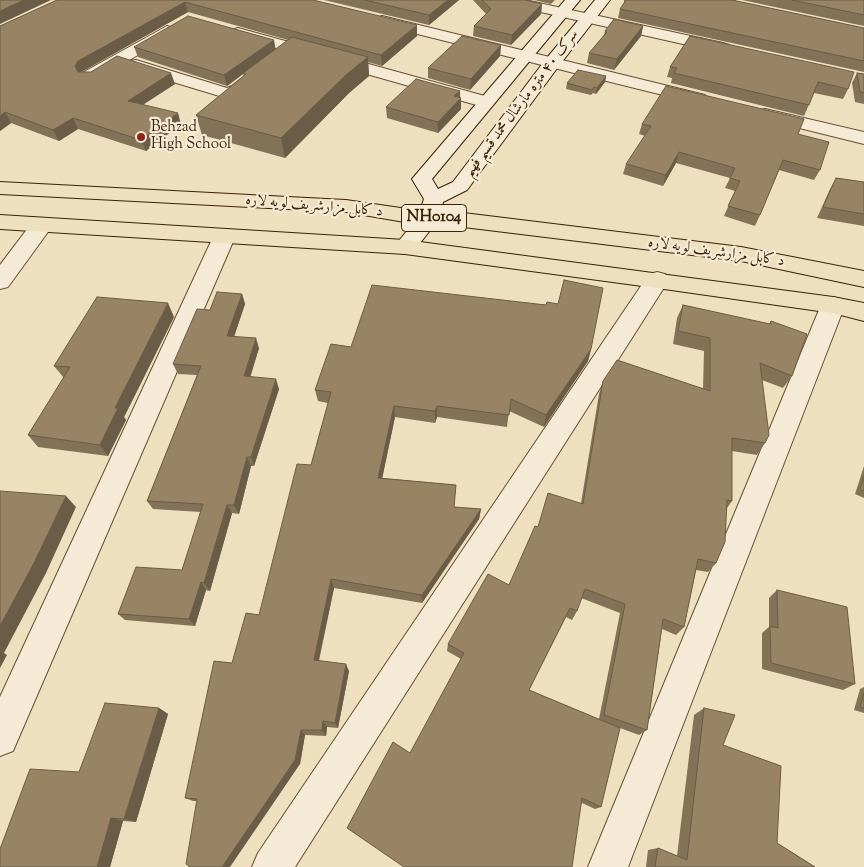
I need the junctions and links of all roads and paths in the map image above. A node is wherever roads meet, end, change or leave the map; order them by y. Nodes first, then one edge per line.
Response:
1 (504, 0) edge
2 (603, 0) edge
3 (567, 7) edge
4 (364, 17) edge
5 (588, 19) junction
6 (176, 25) edge
7 (220, 28) edge
8 (294, 48) junction
9 (740, 52) edge
10 (525, 57) junction
11 (118, 60) junction
12 (552, 64) junction
13 (89, 77) edge
14 (486, 102) junction
15 (713, 102) edge
16 (751, 111) edge
17 (864, 138) edge
18 (0, 188) edge
19 (434, 199) junction
20 (428, 219) junction
21 (0, 222) edge
22 (42, 225) junction
23 (224, 237) junction
24 (405, 247) junction
25 (864, 279) edge
26 (657, 280) junction
27 (0, 281) edge
28 (833, 305) junction
29 (864, 312) edge
30 (0, 738) edge
31 (279, 865) edge
32 (608, 867) edge

1 - 3 street
2 - 5 street, سرک ۴۰ متره مارشال محمد قسیم فهیم
3 - 5 street
3 - 10 street, سرک ۴۰ متره مارشال محمد قسیم فهیم
4 - 10 street
5 - 9 street
5 - 12 street, سرک ۴۰ متره مارشال محمد قسیم فهیم
6 - 11 street
7 - 8 street
8 - 11 street
8 - 14 street
10 - 12 street
10 - 14 street, سرک ۴۰ متره مارشال محمد قسیم فهیم
11 - 13 street
12 - 15 street
12 - 19 street, سرک ۴۰ متره مارشال محمد قسیم فهیم
14 - 19 street, سرک ۴۰ متره مارشال محمد قسیم فهیم
16 - 17 street
18 - 20 highway, د کابل مزارشریف لویه لاره / NH0104
19 - 20 street
20 - 24 street
20 - 25 highway, د کابل مزارشریف لویه لاره / NH0104
21 - 22 highway, د کابل مزارشریف لویه لاره / NH0104
22 - 23 highway, د کابل مزارشریف لویه لاره / NH0104
22 - 27 street
23 - 24 highway, د کابل مزارشریف لویه لاره / NH0104
23 - 30 street
24 - 26 highway, د کابل مزارشریف لویه لاره / NH0104
26 - 28 highway, د کابل مزارشریف لویه لاره / NH0104
26 - 31 street
28 - 29 highway, د کابل مزارشریف لویه لاره / NH0104
28 - 32 street

